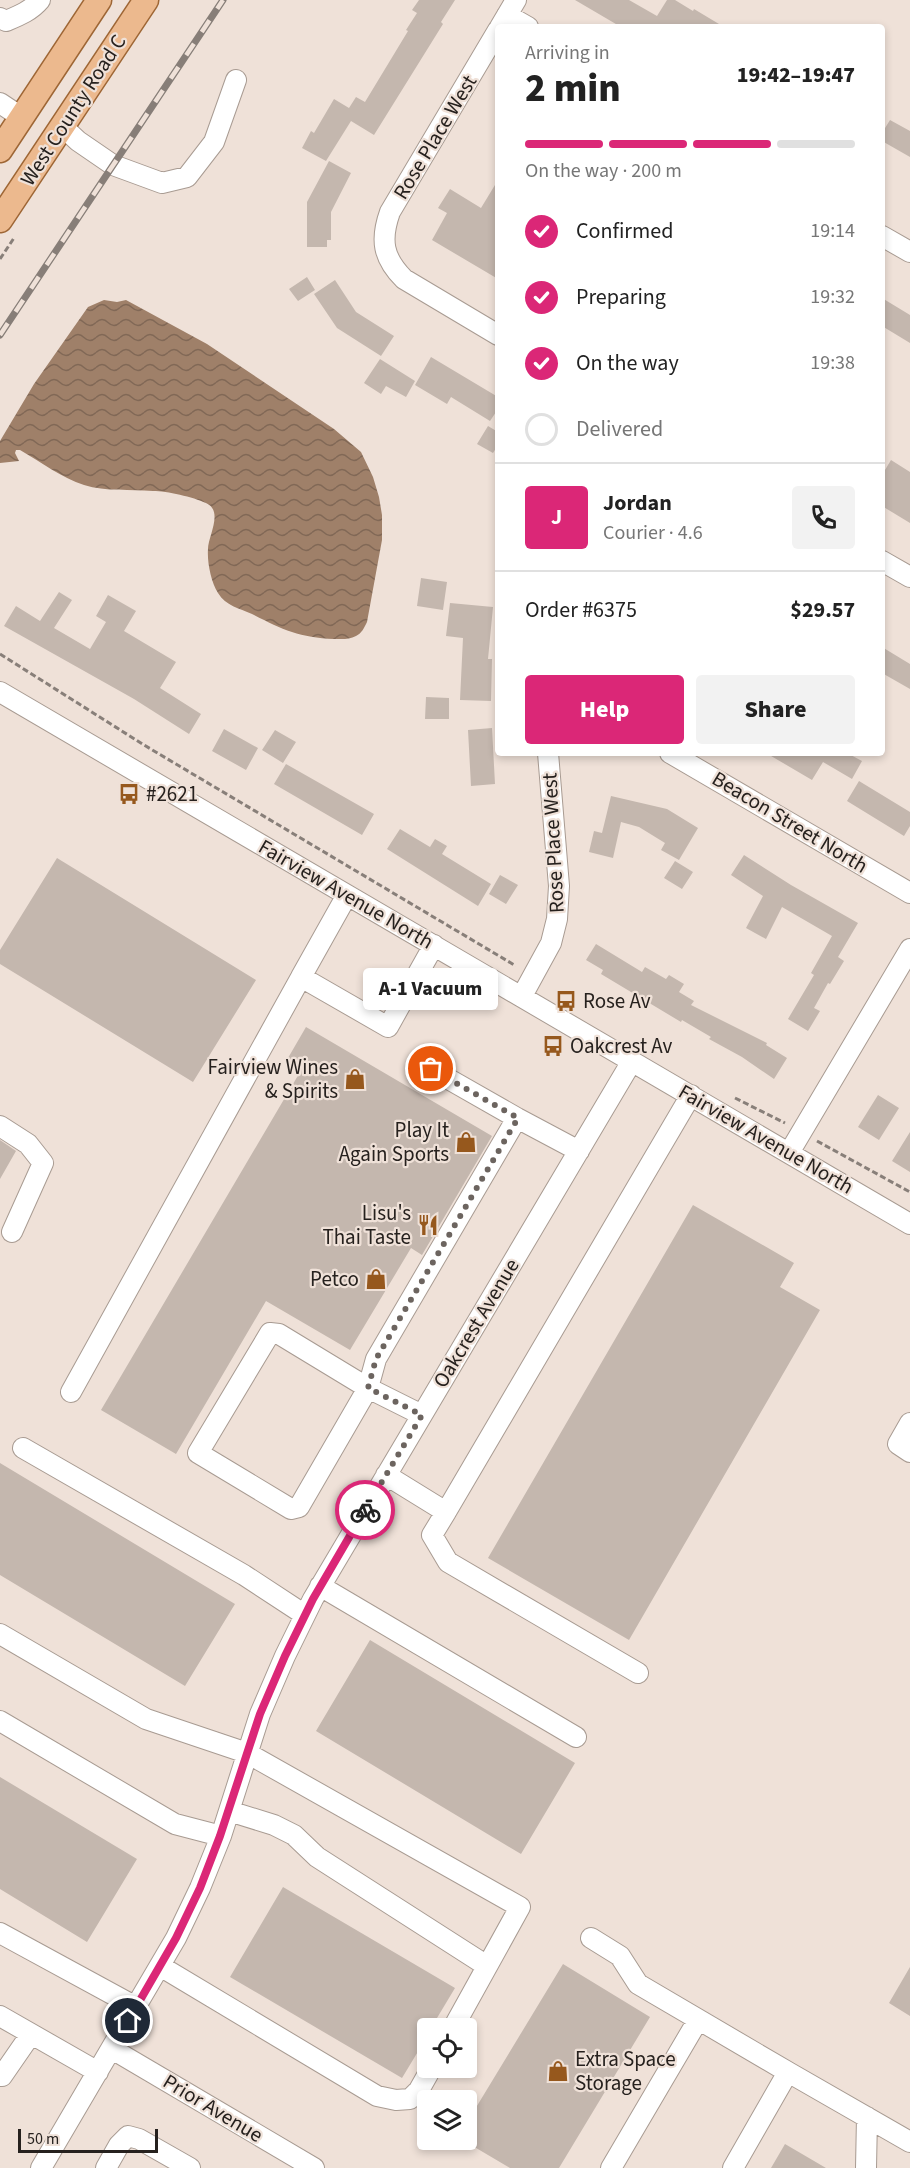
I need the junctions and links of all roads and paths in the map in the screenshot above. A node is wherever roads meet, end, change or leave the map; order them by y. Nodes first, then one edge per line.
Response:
1 (40, 0) edge
2 (99, 0) edge
3 (146, 0) edge
4 (0, 18) edge
5 (505, 18) edge
6 (520, 24) edge
7 (495, 35) edge
8 (236, 80) dead end
9 (0, 103) edge
10 (21, 117) junction
11 (63, 127) junction
12 (0, 150) edge
13 (0, 220) edge
14 (885, 238) edge
15 (910, 252) edge
16 (495, 332) edge
17 (885, 563) edge
18 (910, 577) edge
19 (0, 654) edge
20 (0, 692) edge
21 (548, 756) edge
22 (675, 756) edge
23 (910, 892) edge
24 (347, 895) junction
25 (434, 945) junction
26 (910, 949) edge
27 (301, 977) junction
28 (527, 988) junction
29 (633, 1061) junction
30 (431, 1069) dead end
31 (691, 1095) junction
32 (733, 1097) dead end
33 (518, 1118) junction
34 (0, 1126) edge
35 (801, 1132) junction
36 (579, 1151) junction
37 (789, 1153) junction
38 (910, 1192) edge
39 (910, 1224) edge
40 (12, 1232) dead end
41 (368, 1388) junction
42 (71, 1392) dead end
43 (422, 1415) junction
44 (910, 1423) edge
45 (23, 1448) dead end
46 (910, 1452) edge
47 (386, 1475) junction
48 (446, 1512) junction
49 (320, 1586) junction
50 (305, 1615) junction
51 (0, 1634) edge
52 (638, 1673) dead end
53 (0, 1721) edge
54 (576, 1737) dead end
55 (247, 1753) junction
56 (229, 1811) junction
57 (220, 1836) junction
58 (0, 1933) edge
59 (591, 1938) dead end
60 (160, 1966) junction
61 (488, 1966) junction
62 (136, 2007) junction
63 (0, 2016) edge
64 (459, 2018) edge
65 (698, 2020) junction
66 (31, 2034) junction
67 (112, 2049) junction
68 (98, 2072) junction
69 (788, 2072) junction
70 (0, 2076) edge
71 (426, 2078) edge
72 (867, 2117) junction
73 (910, 2142) edge
74 (41, 2168) edge
75 (106, 2168) edge
76 (190, 2168) edge
77 (314, 2168) edge
78 (610, 2168) edge
79 (732, 2168) edge
80 (866, 2168) edge

1 - 4 street
2 - 10 main road, West County Road C
3 - 11 main road, West County Road C
5 - 6 street
7 - 16 street, Rose Place West
8 - 11 street
9 - 10 street
10 - 12 main road, West County Road C
11 - 13 main road, West County Road C
14 - 15 street
17 - 18 street
19 - 28 path
20 - 24 street, Fairview Avenue North
21 - 28 street, Rose Place West
22 - 23 street, Beacon Street North
24 - 25 street, Fairview Avenue North
24 - 27 street
25 - 27 street
25 - 28 street, Fairview Avenue North
26 - 35 street
27 - 42 street
28 - 29 street, Fairview Avenue North
29 - 31 street, Fairview Avenue North
29 - 36 street, Oakcrest Avenue
30 - 33 street
31 - 37 street, Fairview Avenue North
31 - 48 street
32 - 35 path
33 - 36 street
33 - 41 street
34 - 40 street
35 - 37 street
35 - 38 path
36 - 43 street, Oakcrest Avenue
37 - 39 street, Fairview Avenue North
41 - 41 street
41 - 43 street
43 - 47 street, Oakcrest Avenue
44 - 46 street
45 - 50 street
47 - 48 street
47 - 49 street, Oakcrest Avenue
48 - 52 street
49 - 50 street, Oakcrest Avenue
49 - 54 street
50 - 55 street, Oakcrest Avenue
51 - 55 street
53 - 57 street
55 - 56 street, Oakcrest Avenue
55 - 61 street
56 - 57 street, Oakcrest Avenue
56 - 61 street
57 - 60 street, Oakcrest Avenue
58 - 62 street
59 - 65 street
60 - 62 street, Oakcrest Avenue
60 - 71 street
61 - 64 street
62 - 67 street, Oakcrest Avenue
63 - 66 street
65 - 69 street
65 - 78 street
66 - 68 street
66 - 70 street
67 - 68 street, Oakcrest Avenue
67 - 77 street, Prior Avenue
68 - 74 street, Oakcrest Avenue
69 - 72 street
69 - 79 street
72 - 73 street
72 - 80 street
75 - 76 street

